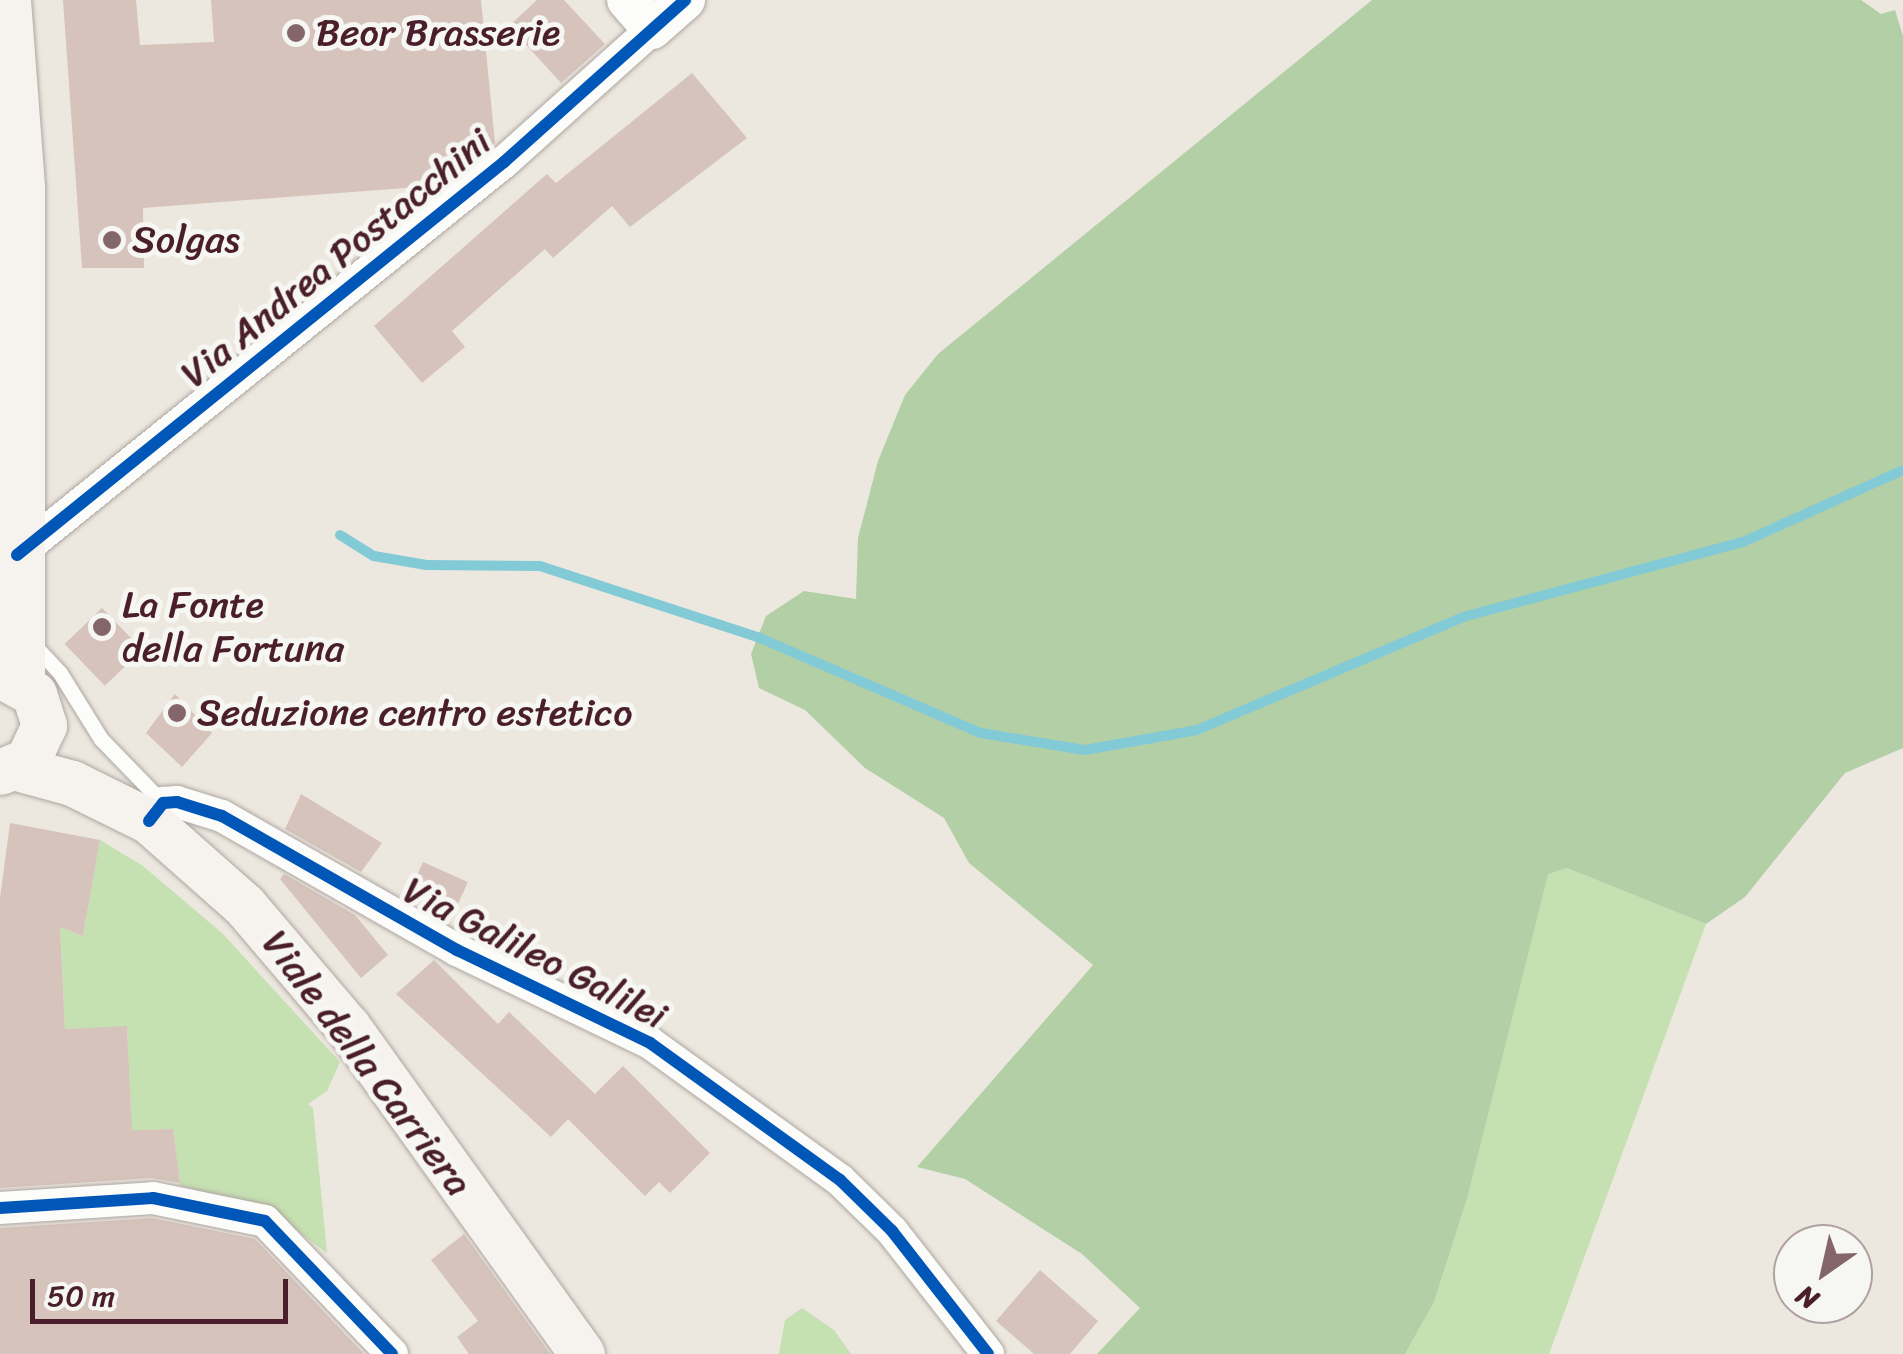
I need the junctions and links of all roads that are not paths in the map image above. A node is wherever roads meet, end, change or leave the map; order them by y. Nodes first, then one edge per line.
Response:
1 (8, 0) edge
2 (685, 0) edge
3 (640, 14) edge
4 (18, 555) junction
5 (10, 616) edge
6 (11, 679) edge
7 (44, 725) junction
8 (8, 770) edge
9 (144, 809) junction
10 (0, 1208) edge
11 (392, 1354) edge
12 (582, 1354) edge
13 (988, 1354) edge

1 - 4 main road
2 - 3 street, Via Andrea Postacchini
3 - 4 street, Via Andrea Postacchini
4 - 5 main road
5 - 6 main road
5 - 9 lane
6 - 7 main road, Viale della Carriera
7 - 8 main road
7 - 9 main road, Viale della Carriera
8 - 9 main road, Viale della Carriera
9 - 12 main road, Viale della Carriera
9 - 13 street, Via Galileo Galilei
10 - 11 street

